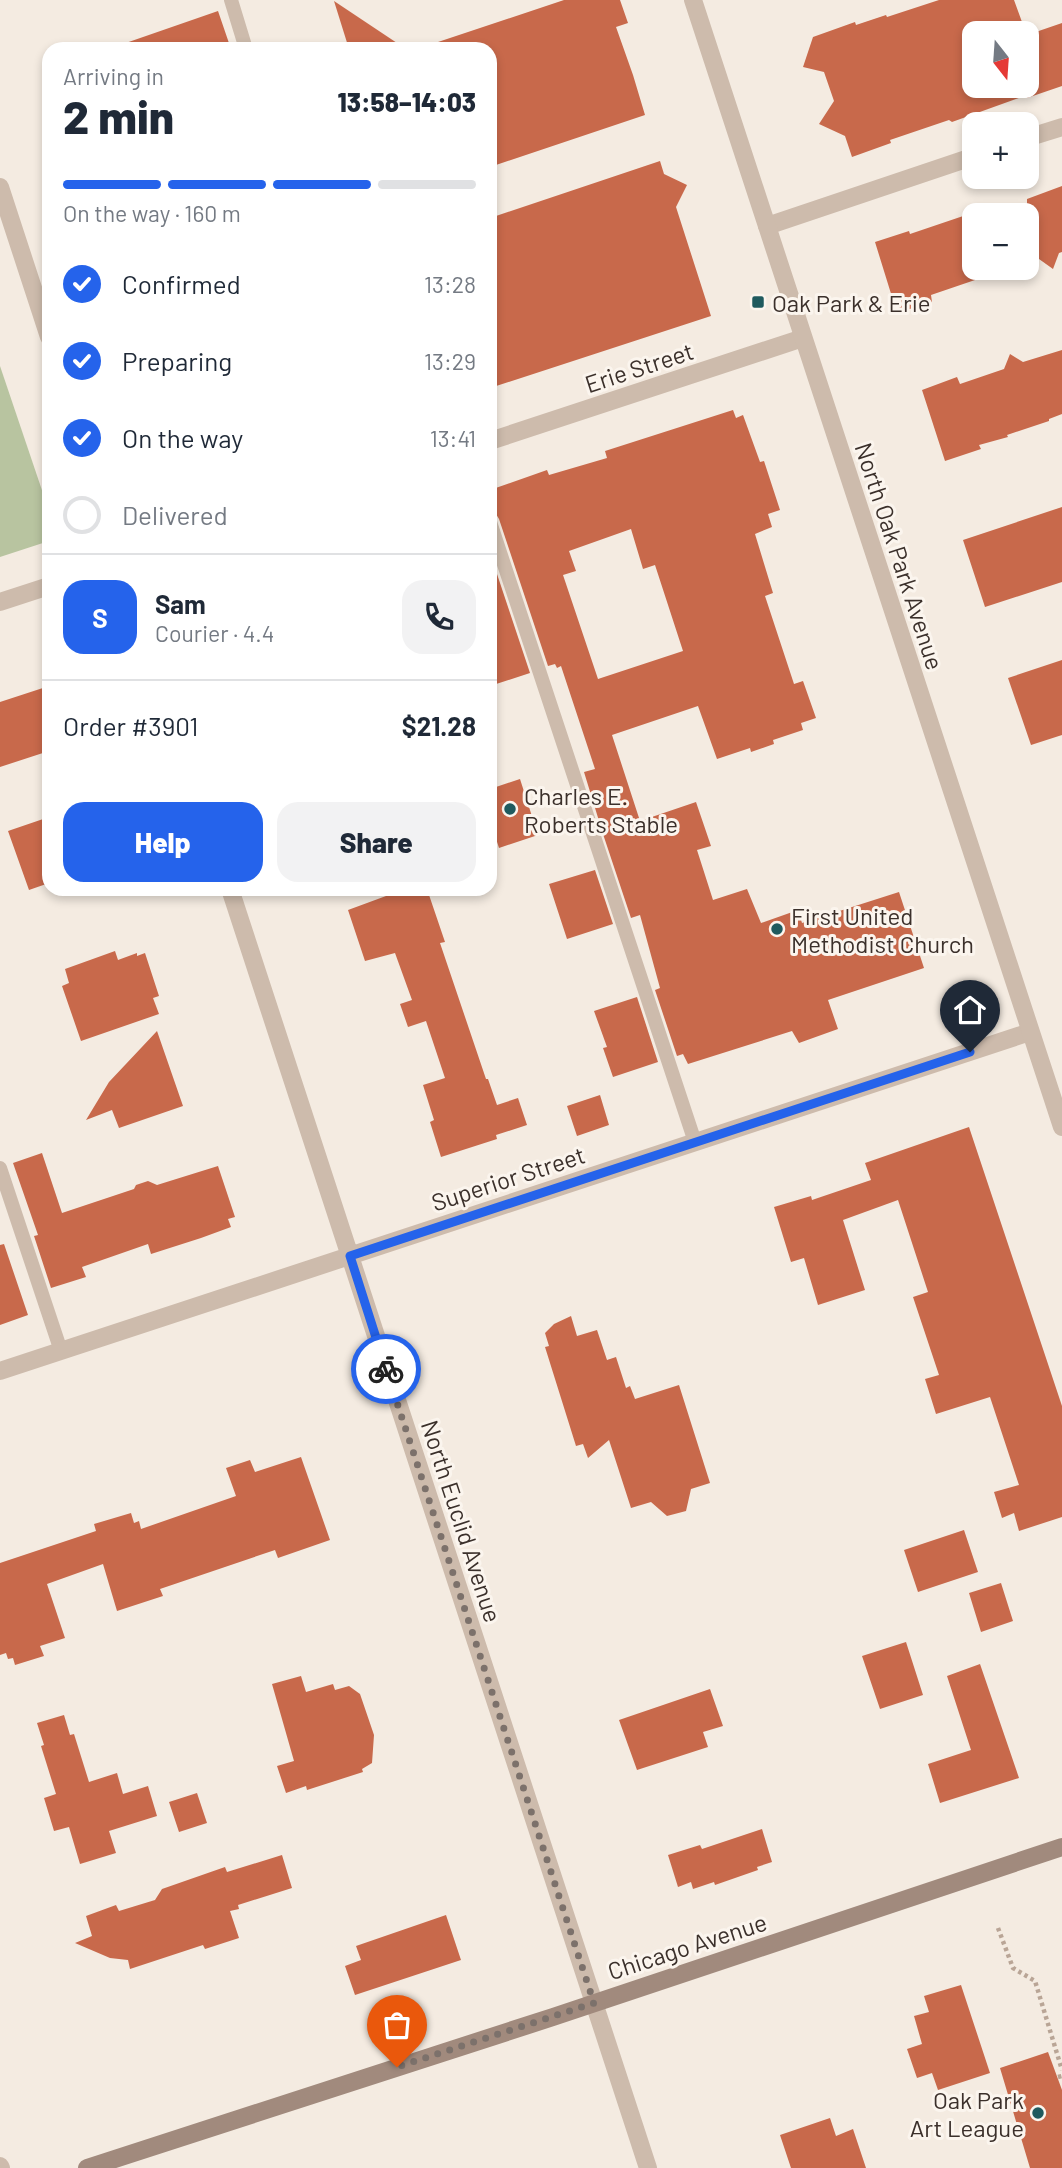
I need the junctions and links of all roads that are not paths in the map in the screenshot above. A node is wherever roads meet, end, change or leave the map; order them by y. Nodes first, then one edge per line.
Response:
1 (231, 0) edge
2 (693, 0) edge
3 (244, 42) edge
4 (1062, 127) edge
5 (1039, 134) edge
6 (962, 160) edge
7 (0, 187) edge
8 (766, 226) junction
9 (42, 316) edge
10 (803, 338) junction
11 (497, 439) edge
12 (497, 543) edge
13 (42, 588) edge
14 (0, 602) edge
15 (231, 896) edge
16 (1030, 1032) junction
17 (1062, 1127) edge
18 (695, 1142) junction
19 (0, 1168) edge
20 (350, 1256) junction
21 (61, 1351) junction
22 (0, 1371) edge
23 (1062, 1847) edge
24 (594, 2003) junction
25 (87, 2168) edge
26 (648, 2168) edge

1 - 3 lane
2 - 8 street, North Oak Park Avenue
4 - 5 street
6 - 8 street
7 - 9 street
8 - 10 street, North Oak Park Avenue
10 - 11 street, Erie Street
10 - 16 street, North Oak Park Avenue
12 - 18 lane
13 - 14 street
15 - 20 street, North Euclid Avenue
16 - 17 street, North Oak Park Avenue
16 - 18 street, Superior Street
18 - 20 street, Superior Street
19 - 21 lane
20 - 21 street, Superior Street
20 - 24 street, North Euclid Avenue
21 - 22 street, Superior Street
23 - 24 main road, Chicago Avenue
24 - 25 main road, Chicago Avenue
24 - 26 street, North Euclid Avenue

